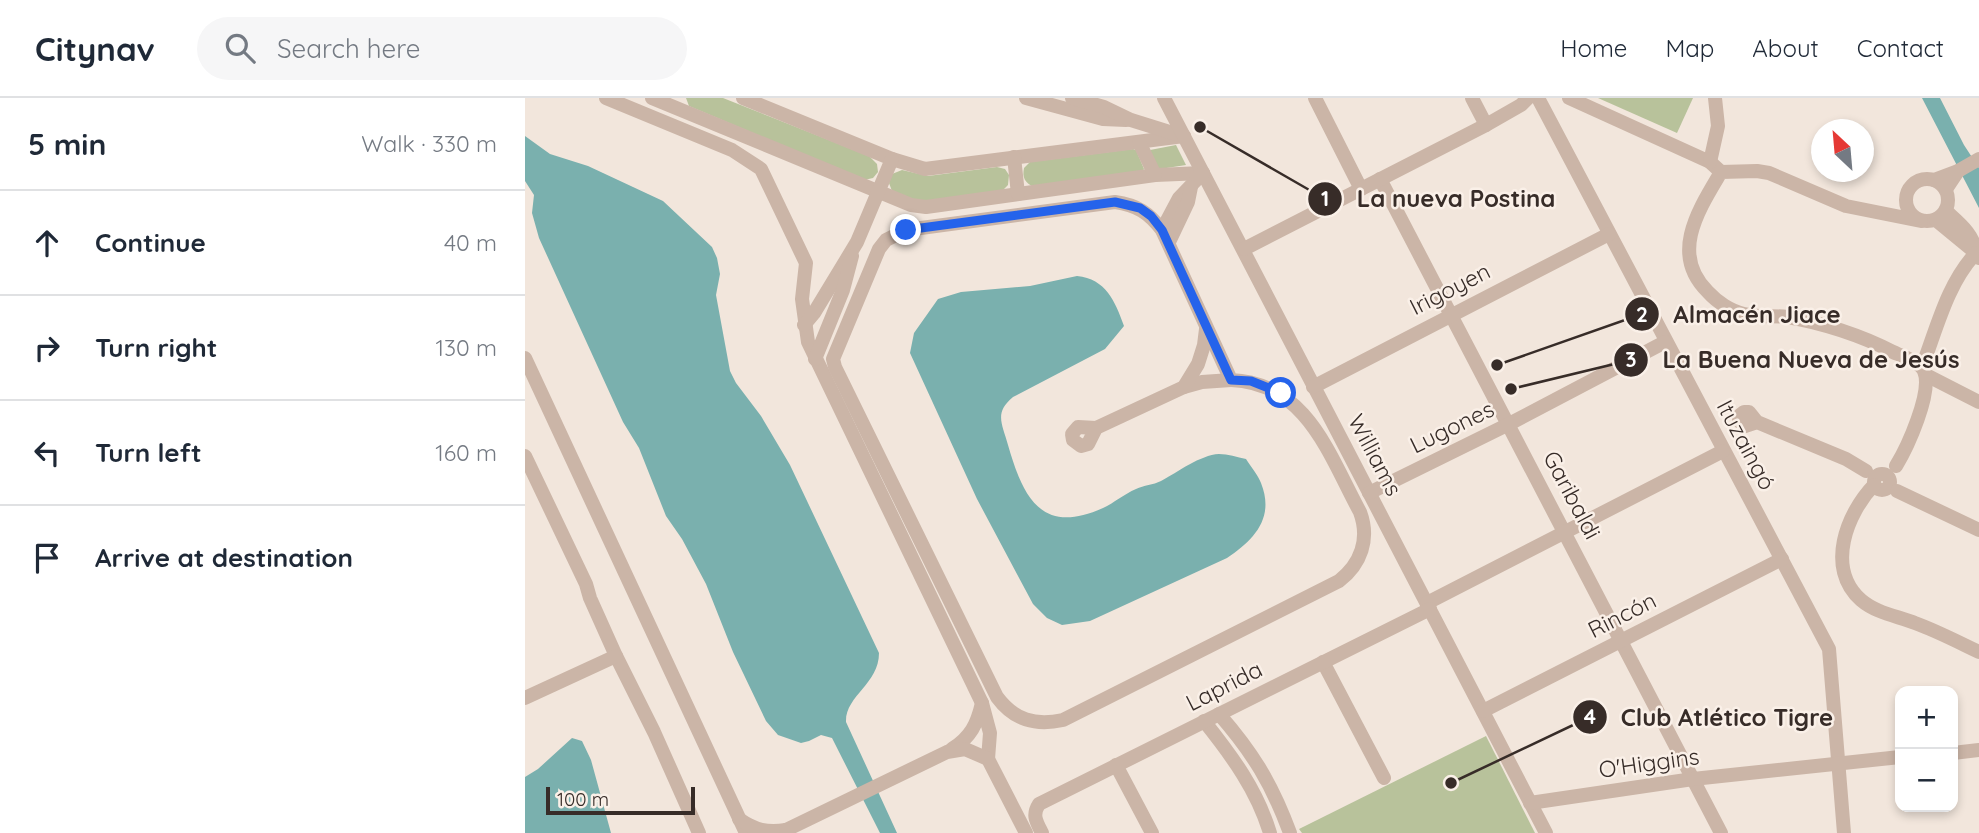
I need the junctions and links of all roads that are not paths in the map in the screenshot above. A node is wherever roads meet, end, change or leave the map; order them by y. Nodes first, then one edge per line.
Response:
1 (605, 98) edge
2 (743, 98) edge
3 (1026, 98) edge
4 (1072, 98) edge
5 (1164, 98) edge
6 (1315, 98) edge
7 (1472, 98) edge
8 (1528, 98) edge
9 (1538, 98) edge
10 (1569, 98) edge
11 (1715, 98) edge
12 (663, 100) edge
13 (1131, 120) junction
14 (1486, 125) junction
15 (1184, 136) junction
16 (1139, 142) junction
17 (1014, 157) junction
18 (892, 159) junction
19 (1979, 159) edge
20 (1716, 167) junction
21 (1203, 173) junction
22 (1155, 175) junction
23 (1380, 179) junction
24 (1940, 185) junction
25 (1361, 189) junction
26 (879, 191) junction
27 (1018, 194) junction
28 (1906, 205) junction
29 (1887, 215) junction
30 (1934, 217) junction
31 (1609, 234) junction
32 (1166, 236) junction
33 (856, 242) junction
34 (1244, 249) junction
35 (1977, 256) edge
36 (1451, 314) junction
37 (804, 325) junction
38 (1206, 329) junction
39 (1665, 342) junction
40 (525, 358) edge
41 (815, 359) junction
42 (1924, 371) junction
43 (1231, 380) junction
44 (1184, 387) junction
45 (1313, 387) junction
46 (1979, 402) edge
47 (1757, 422) dead end
48 (1509, 424) junction
49 (1096, 428) dead end
50 (1723, 451) junction
51 (525, 456) edge
52 (1883, 480) junction
53 (1369, 494) junction
54 (1979, 530) edge
55 (1565, 531) junction
56 (1782, 559) junction
57 (1428, 606) junction
58 (1622, 640) junction
59 (1979, 652) edge
60 (615, 656) junction
61 (1323, 662) junction
62 (525, 698) edge
63 (982, 703) junction
64 (1483, 711) junction
65 (1219, 714) junction
66 (1204, 721) junction
67 (1979, 750) edge
68 (947, 752) junction
69 (1958, 752) edge
70 (1895, 757) edge
71 (988, 759) junction
72 (1839, 763) junction
73 (1116, 765) junction
74 (1384, 778) dead end
75 (1693, 779) junction
76 (1530, 803) junction
77 (743, 826) edge
78 (784, 832) edge
79 (699, 833) edge
80 (1026, 833) edge
81 (1042, 833) edge
82 (1152, 833) edge
83 (1271, 833) edge
84 (1290, 833) edge
85 (1546, 833) edge
86 (1721, 833) edge
87 (1844, 833) edge

1 - 37 street
2 - 18 street
3 - 13 street
4 - 13 street
5 - 15 street, Williams
6 - 25 street
7 - 14 street
8 - 14 street
9 - 31 street, Ituzaingó
10 - 20 street
11 - 20 street
12 - 26 street
13 - 15 street
14 - 23 street
15 - 16 street
15 - 21 street, Williams
16 - 17 street
16 - 22 street
17 - 18 street
17 - 27 street
18 - 26 street
19 - 24 street
20 - 29 street
20 - 42 street
21 - 22 street
21 - 32 street
21 - 34 street, Williams
22 - 27 street
23 - 25 street
23 - 36 street, Garibaldi
24 - 28 street
24 - 30 street
25 - 34 street
26 - 27 street
26 - 33 street
28 - 29 street
28 - 30 street
29 - 30 street
30 - 35 street
31 - 36 street, Irigoyen
31 - 39 street, Ituzaingó
32 - 38 street
32 - 43 street
33 - 37 street
33 - 41 street
34 - 45 street, Williams
35 - 42 street
36 - 45 street, Irigoyen
36 - 48 street, Garibaldi
37 - 41 street
38 - 43 street
38 - 44 street
39 - 48 street, Lugones
39 - 50 street, Ituzaingó
40 - 77 street
41 - 63 street
42 - 46 street
42 - 52 street
43 - 44 street
44 - 49 street
45 - 53 street, Williams
47 - 52 street
48 - 53 street, Lugones
48 - 55 street, Garibaldi
50 - 55 street, Laprida
50 - 56 street, Ituzaingó
51 - 60 street
52 - 54 street
52 - 59 street
53 - 57 street, Williams
55 - 57 street, Laprida
55 - 58 street, Garibaldi
56 - 58 street, Rincón
56 - 72 street, Ituzaingó
57 - 61 street, Laprida
57 - 64 street, Williams
58 - 64 street, Rincón
58 - 75 street, Garibaldi
60 - 62 street
60 - 79 street
61 - 65 street, Laprida
61 - 74 street
63 - 68 street
63 - 71 street
64 - 76 street, Williams
65 - 66 street, Laprida
65 - 84 street
66 - 73 street, Laprida
66 - 83 street
67 - 69 street
68 - 71 street
68 - 78 street
70 - 72 street, O'Higgins
71 - 80 street
72 - 75 street, O'Higgins
72 - 87 street, Ituzaingó
73 - 81 street, Laprida
73 - 82 street
75 - 76 street, O'Higgins
75 - 86 street, Garibaldi
76 - 85 street, Williams
77 - 78 street

